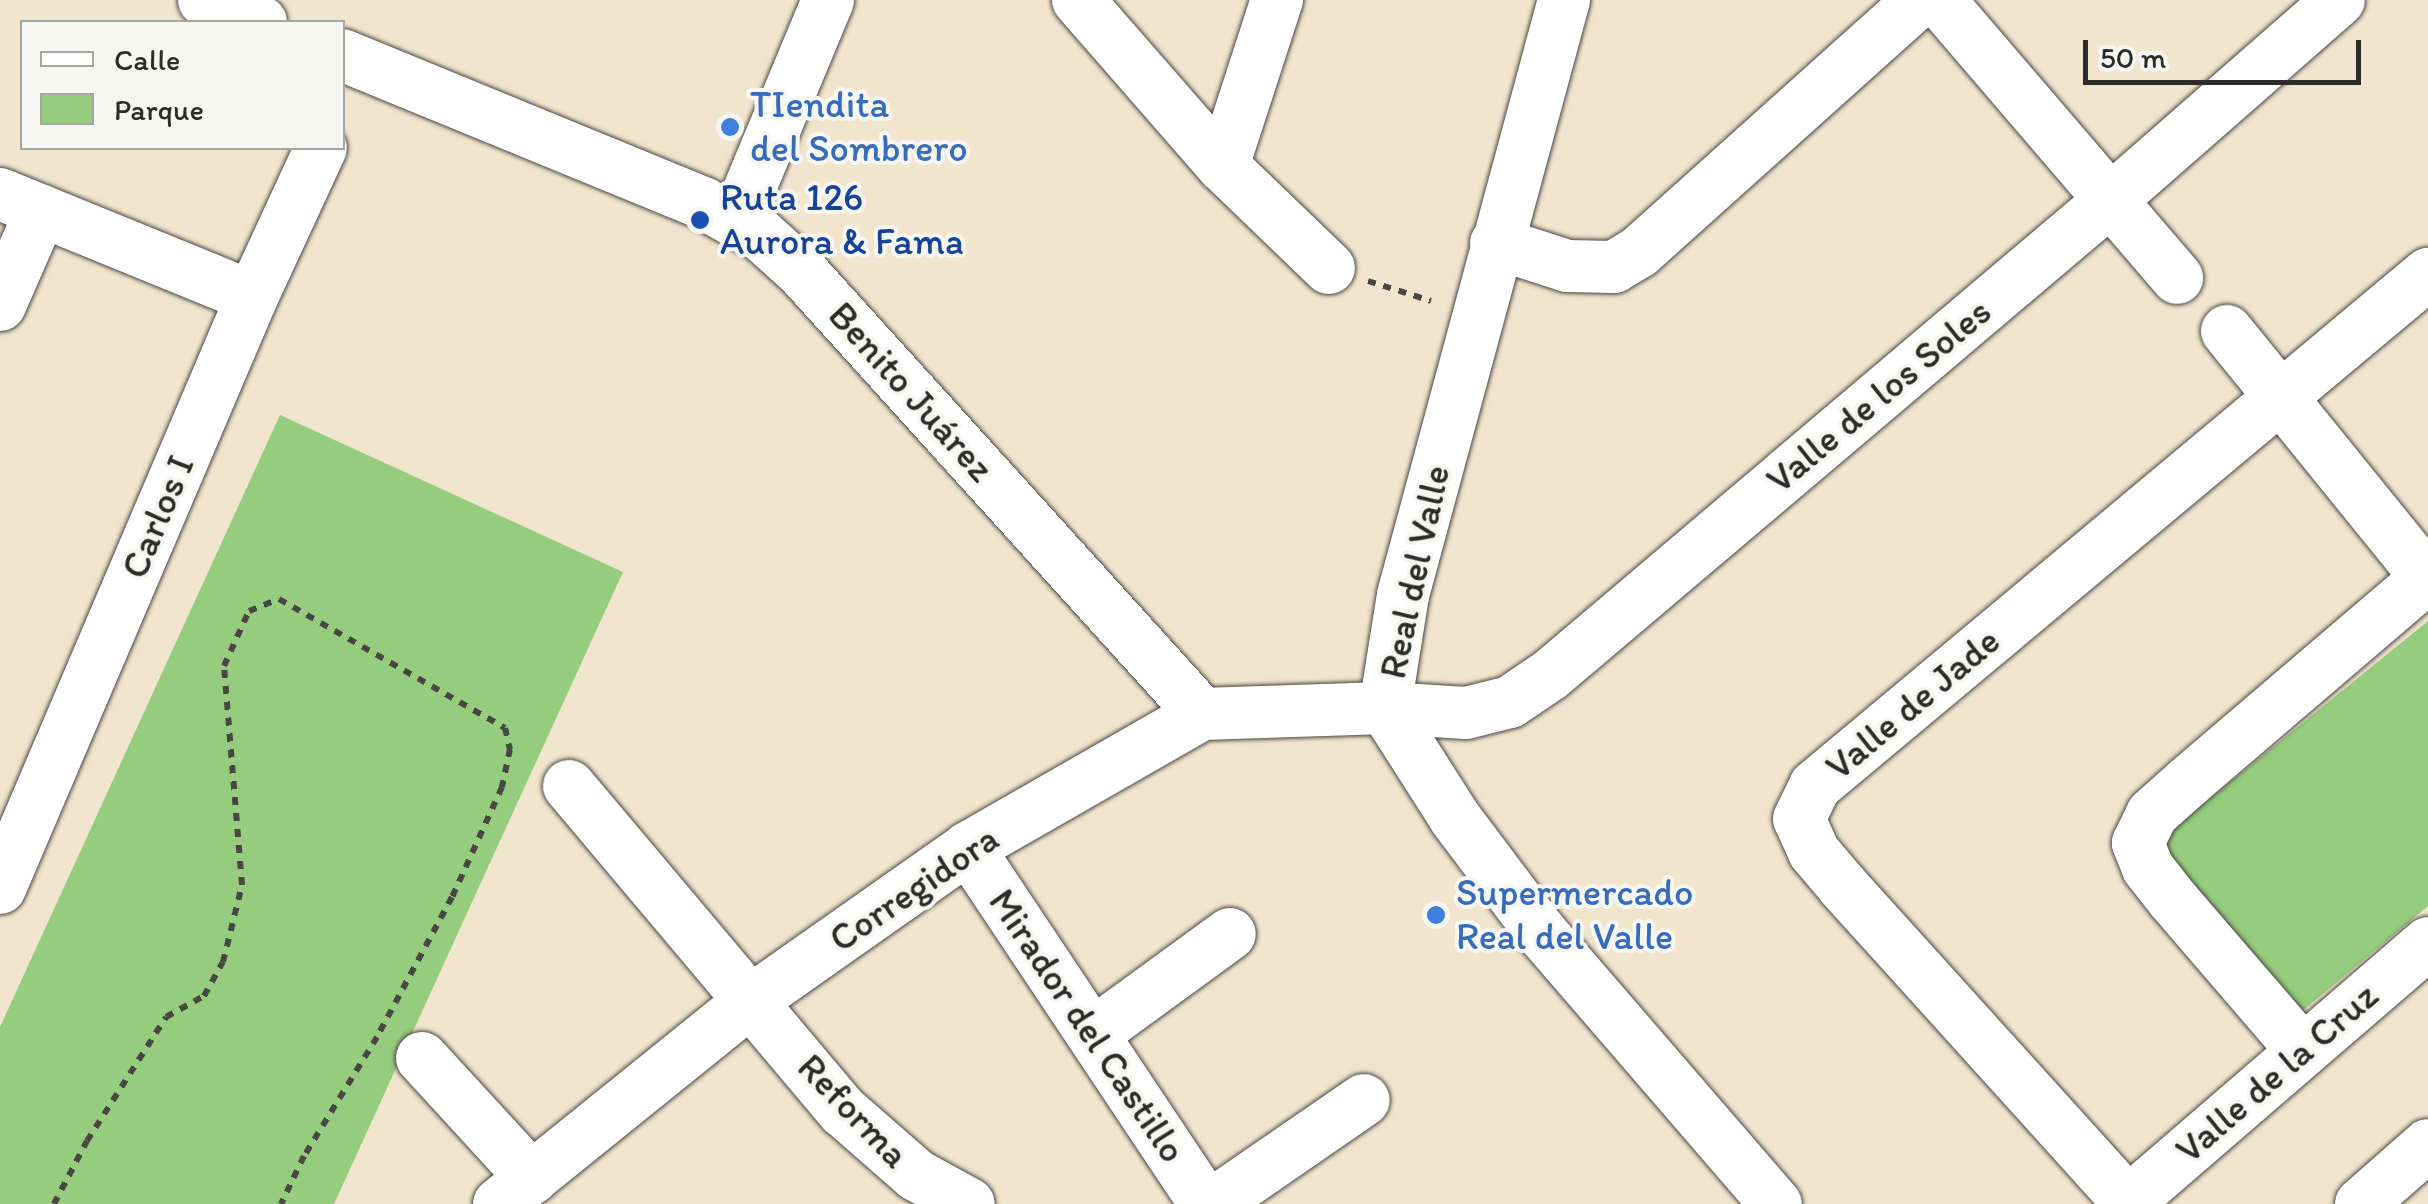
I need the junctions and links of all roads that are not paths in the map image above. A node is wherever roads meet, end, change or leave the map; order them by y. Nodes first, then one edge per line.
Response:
1 (204, 0) edge
2 (828, 0) edge
3 (1078, 0) edge
4 (1277, 0) edge
5 (1564, 0) edge
6 (1920, 0) edge
7 (1939, 0) edge
8 (2318, 6) edge
9 (255, 20) edge
10 (348, 72) edge
11 (320, 150) edge
12 (1223, 166) junction
13 (2112, 198) junction
14 (20, 203) edge
15 (737, 219) junction
16 (1496, 243) junction
17 (1328, 268) road end
18 (2428, 274) edge
19 (2177, 278) dead end
20 (252, 297) junction
21 (0, 305) edge
22 (2227, 331) dead end
23 (2278, 396) junction
24 (2427, 578) edge
25 (1385, 708) junction
26 (1202, 714) junction
27 (569, 786) dead end
28 (968, 848) junction
29 (0, 888) edge
30 (1230, 934) dead end
31 (2428, 942) edge
32 (752, 1000) junction
33 (1094, 1034) junction
34 (2303, 1052) junction
35 (422, 1058) dead end
36 (1364, 1100) dead end
37 (2428, 1145) edge
38 (515, 1191) edge
39 (1764, 1200) edge
40 (2128, 1203) edge
41 (969, 1204) edge
42 (1205, 1204) edge
43 (1213, 1204) edge
44 (2361, 1204) edge

1 - 9 street
2 - 15 street
3 - 12 street
4 - 12 street
5 - 16 street, Real del Valle
6 - 16 street
7 - 13 street
8 - 13 street, Valle de los Soles
10 - 15 street, Benito Juárez
11 - 20 street, Carlos I
12 - 17 street
13 - 19 street
13 - 25 street, Valle de los Soles
14 - 20 street
14 - 21 street
15 - 26 street, Benito Juárez
16 - 25 street, Real del Valle
18 - 23 street, Valle de Jade
20 - 29 street, Carlos I
22 - 23 street
23 - 24 street
23 - 40 street, Valle de Jade
24 - 34 street
25 - 26 street, Corregidora
25 - 39 street, Real del Valle
26 - 28 street, Corregidora
27 - 32 street, Reforma
28 - 32 street, Corregidora
28 - 33 street, Mirador del Castillo
30 - 33 street
31 - 34 street, Valle de la Cruz
32 - 38 street, Corregidora
32 - 41 street, Reforma
33 - 42 street, Mirador del Castillo
34 - 40 street, Valle de la Cruz
35 - 38 street
36 - 43 street
37 - 44 street

